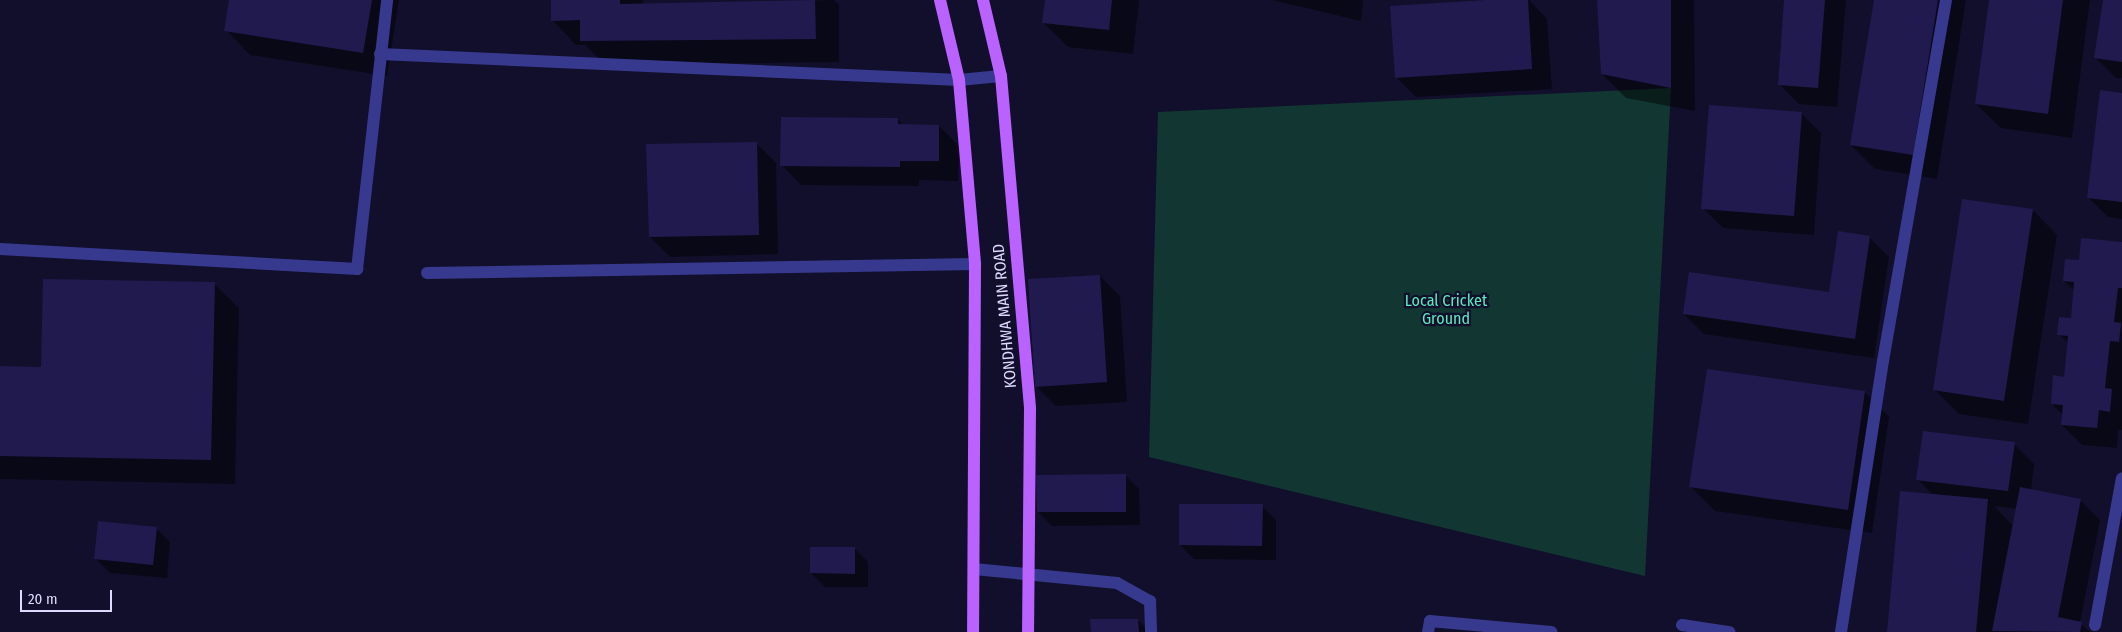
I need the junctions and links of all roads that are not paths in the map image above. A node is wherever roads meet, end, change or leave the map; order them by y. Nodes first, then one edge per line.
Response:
1 (387, 0) edge
2 (940, 0) edge
3 (983, 0) edge
4 (1946, 0) edge
5 (380, 54) junction
6 (1000, 76) junction
7 (959, 80) junction
8 (0, 248) edge
9 (974, 264) junction
10 (427, 273) dead end
11 (2122, 478) edge
12 (974, 569) junction
13 (1028, 573) junction
14 (1682, 625) dead end
15 (2095, 625) dead end
16 (973, 632) edge
17 (1028, 632) edge
18 (1151, 632) edge
19 (1428, 632) edge
20 (1552, 632) edge
21 (1729, 632) edge
22 (1841, 632) edge

1 - 5 street
2 - 7 main road, KONDHWA MAIN ROAD
3 - 6 main road, KONDHWA MAIN ROAD
4 - 22 street
5 - 7 street
5 - 8 street
6 - 7 street
6 - 13 main road, KONDHWA MAIN ROAD
7 - 9 main road, KONDHWA MAIN ROAD
9 - 10 street
9 - 12 main road, KONDHWA MAIN ROAD
11 - 15 street
12 - 13 street
12 - 16 main road, KONDHWA MAIN ROAD
13 - 17 main road, KONDHWA MAIN ROAD
13 - 18 street
14 - 21 street
19 - 20 street

